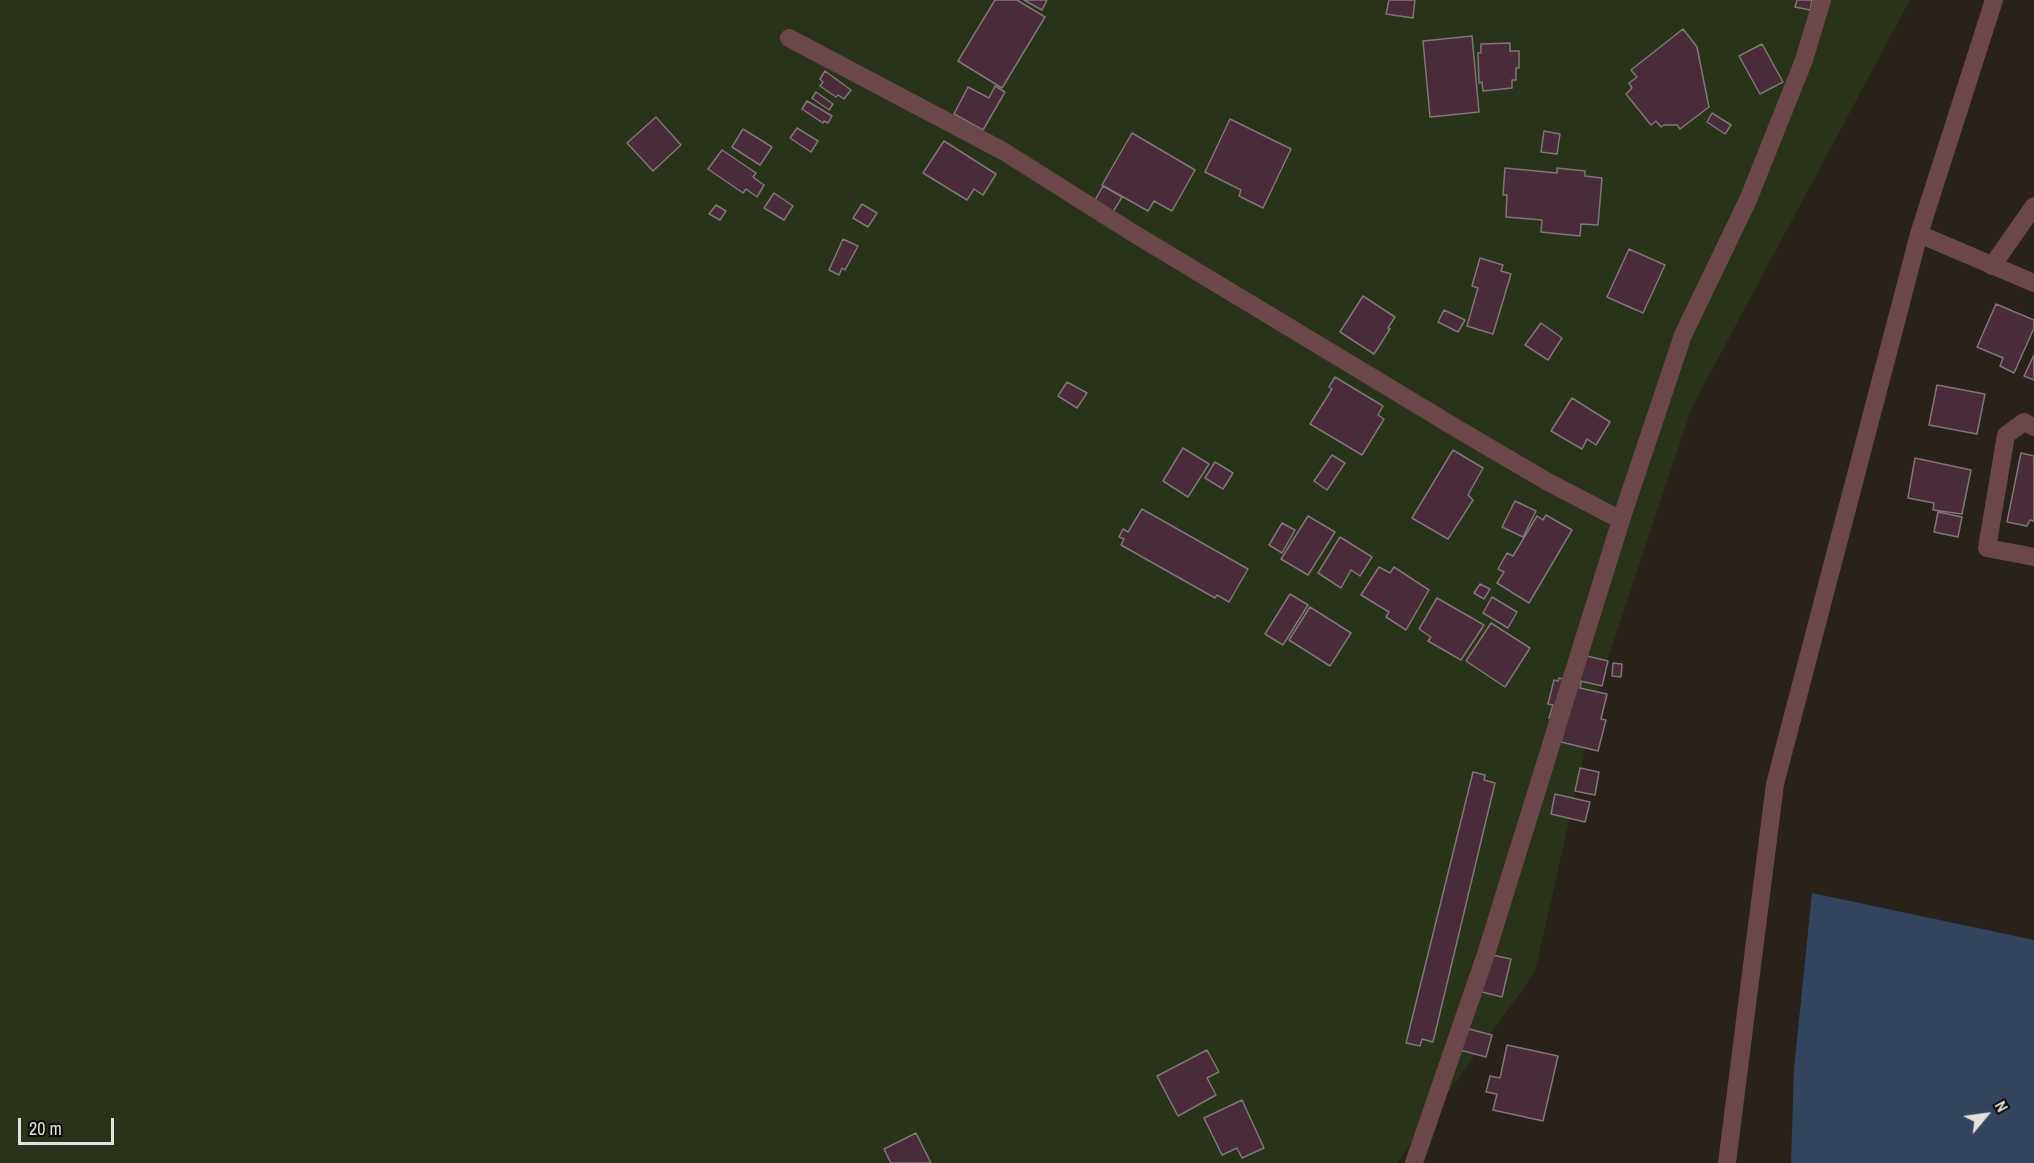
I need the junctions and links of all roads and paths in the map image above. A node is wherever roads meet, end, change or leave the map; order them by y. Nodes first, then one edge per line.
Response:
1 (1822, 0) edge
2 (1994, 0) edge
3 (789, 38) dead end
4 (2034, 207) edge
5 (1919, 234) junction
6 (1992, 266) junction
7 (2034, 283) edge
8 (2034, 426) edge
9 (1621, 520) junction
10 (2034, 557) edge
11 (1414, 1163) edge
12 (1727, 1163) edge

1 - 9 street
2 - 5 street
3 - 9 street
4 - 6 street
5 - 6 street
5 - 12 street
6 - 7 street
8 - 10 street
9 - 11 street

